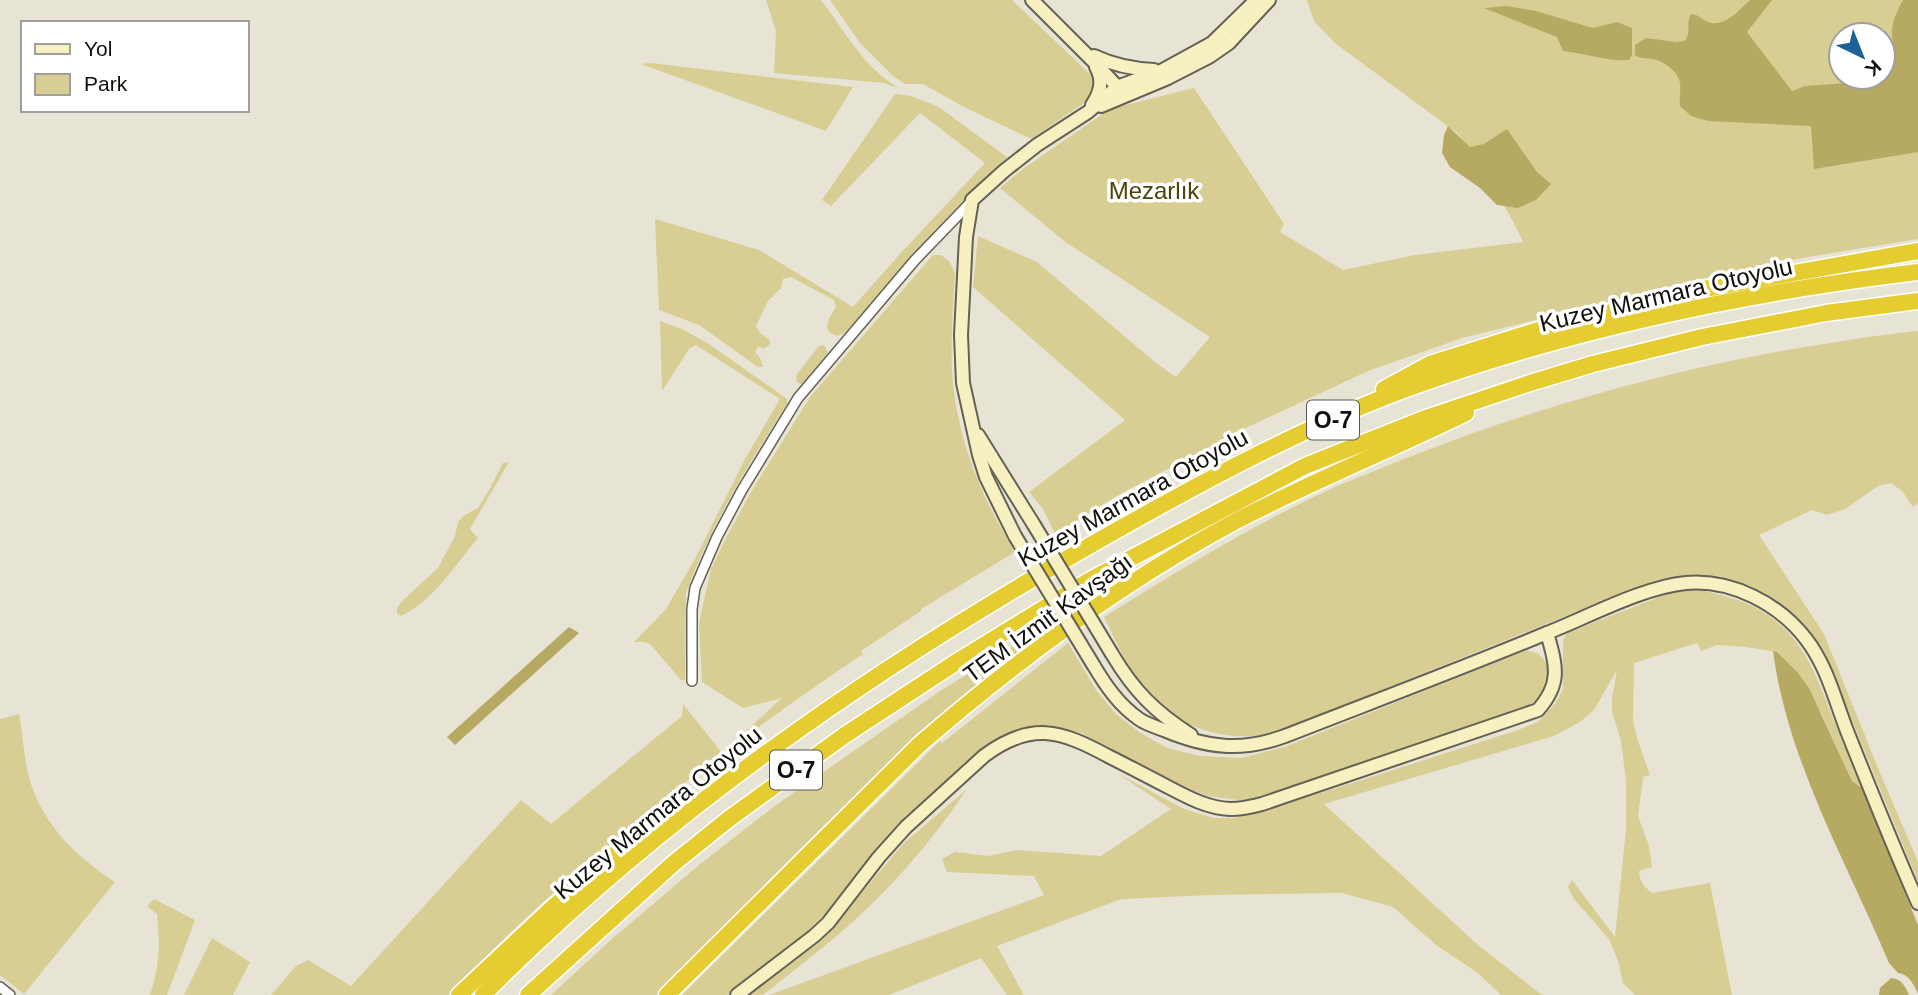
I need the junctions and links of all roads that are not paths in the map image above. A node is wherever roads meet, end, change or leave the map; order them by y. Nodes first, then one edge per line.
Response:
1 (1032, 0) edge
2 (1256, 0) edge
3 (1269, 0) edge
4 (1084, 52) junction
5 (1161, 71) junction
6 (1121, 92) junction
7 (1088, 111) junction
8 (972, 200) junction
9 (1918, 251) edge
10 (1918, 272) edge
11 (1918, 301) edge
12 (1530, 383) junction
13 (1323, 424) junction
14 (973, 426) junction
15 (1547, 633) junction
16 (692, 681) dead end
17 (808, 722) junction
18 (1206, 744) junction
19 (1918, 903) edge
20 (0, 987) edge
21 (10, 995) edge
22 (459, 995) edge
23 (483, 995) edge
24 (528, 995) edge
25 (667, 995) edge
26 (737, 995) edge

1 - 4 street
2 - 5 street
3 - 6 street
4 - 5 street
4 - 6 street
4 - 7 street
5 - 6 street
6 - 7 street
7 - 8 street
8 - 14 street
8 - 16 street
9 - 13 highway
10 - 13 highway, Kuzey Marmara Otoyolu / O-7
11 - 12 highway, Kuzey Marmara Otoyolu / O-7
12 - 24 highway, Kuzey Marmara Otoyolu / O-7
12 - 25 highway, TEM İzmit Kavşağı / O-7
13 - 17 highway, Kuzey Marmara Otoyolu / O-7
14 - 18 street, bridge
14 - 18 street, bridge
15 - 18 street
15 - 19 street
15 - 26 street
17 - 22 highway, O-7
17 - 23 highway, Kuzey Marmara Otoyolu / O-7
20 - 21 street

